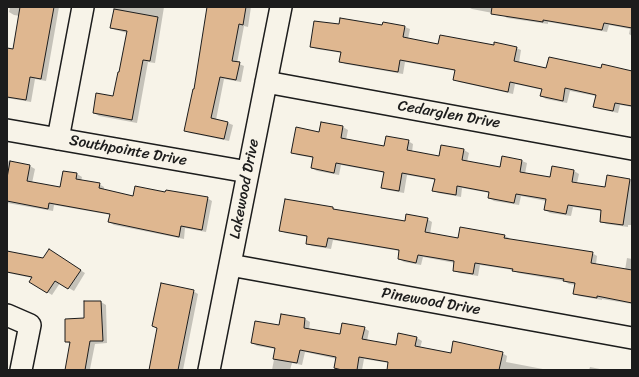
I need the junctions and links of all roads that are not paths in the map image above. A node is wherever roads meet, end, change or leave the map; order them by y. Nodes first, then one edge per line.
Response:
1 (83, 7) edge
2 (281, 7) edge
3 (266, 82) junction
4 (7, 130) edge
5 (58, 139) junction
6 (632, 149) edge
7 (248, 172) junction
8 (230, 266) junction
9 (7, 315) edge
10 (632, 338) edge
11 (21, 370) edge
12 (209, 370) edge

1 - 5 street
2 - 3 street, Lakewood Drive
3 - 6 street, Cedarglen Drive
3 - 7 street, Lakewood Drive
4 - 5 street, Southpointe Drive
5 - 7 street, Southpointe Drive
7 - 8 street, Lakewood Drive
8 - 10 street, Pinewood Drive
8 - 12 street, Lakewood Drive
9 - 11 street

